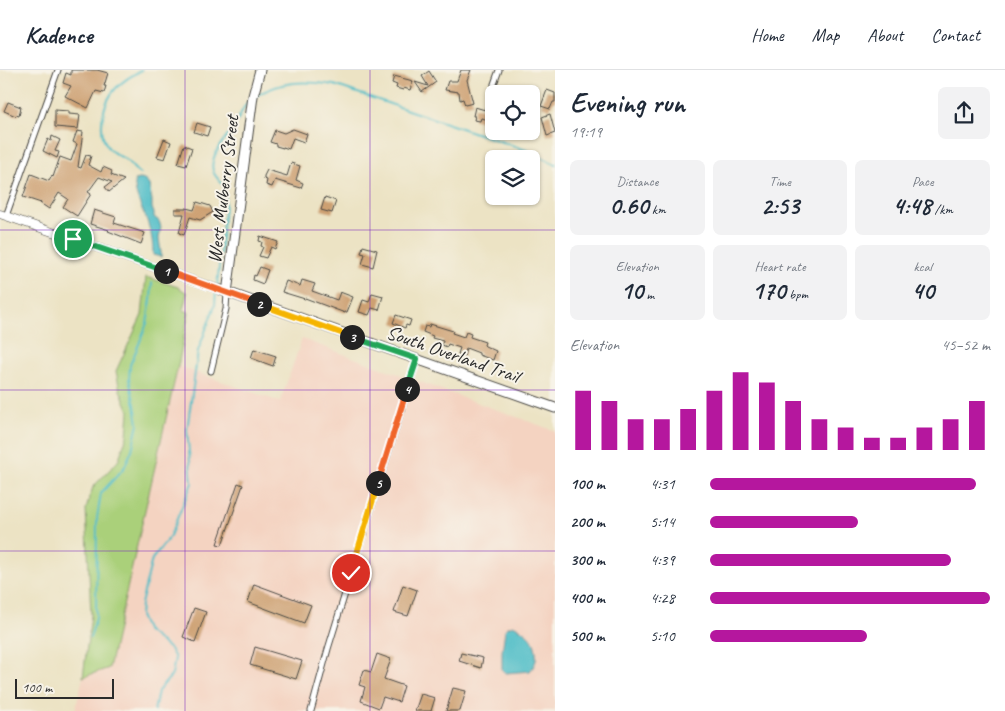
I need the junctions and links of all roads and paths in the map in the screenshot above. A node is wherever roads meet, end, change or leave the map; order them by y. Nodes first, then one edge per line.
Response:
1 (58, 70) edge
2 (260, 70) edge
3 (499, 70) edge
4 (494, 84) dead end
5 (3, 215) edge
6 (220, 290) junction
7 (417, 359) junction
8 (211, 371) dead end
9 (555, 408) edge
10 (311, 711) edge

1 - 5 street
2 - 6 main road, West Mulberry Street
3 - 4 street
5 - 6 main road, South Overland Trail
6 - 7 main road, South Overland Trail
6 - 8 street, West Mulberry Street
7 - 9 main road, South Overland Trail
7 - 10 street

